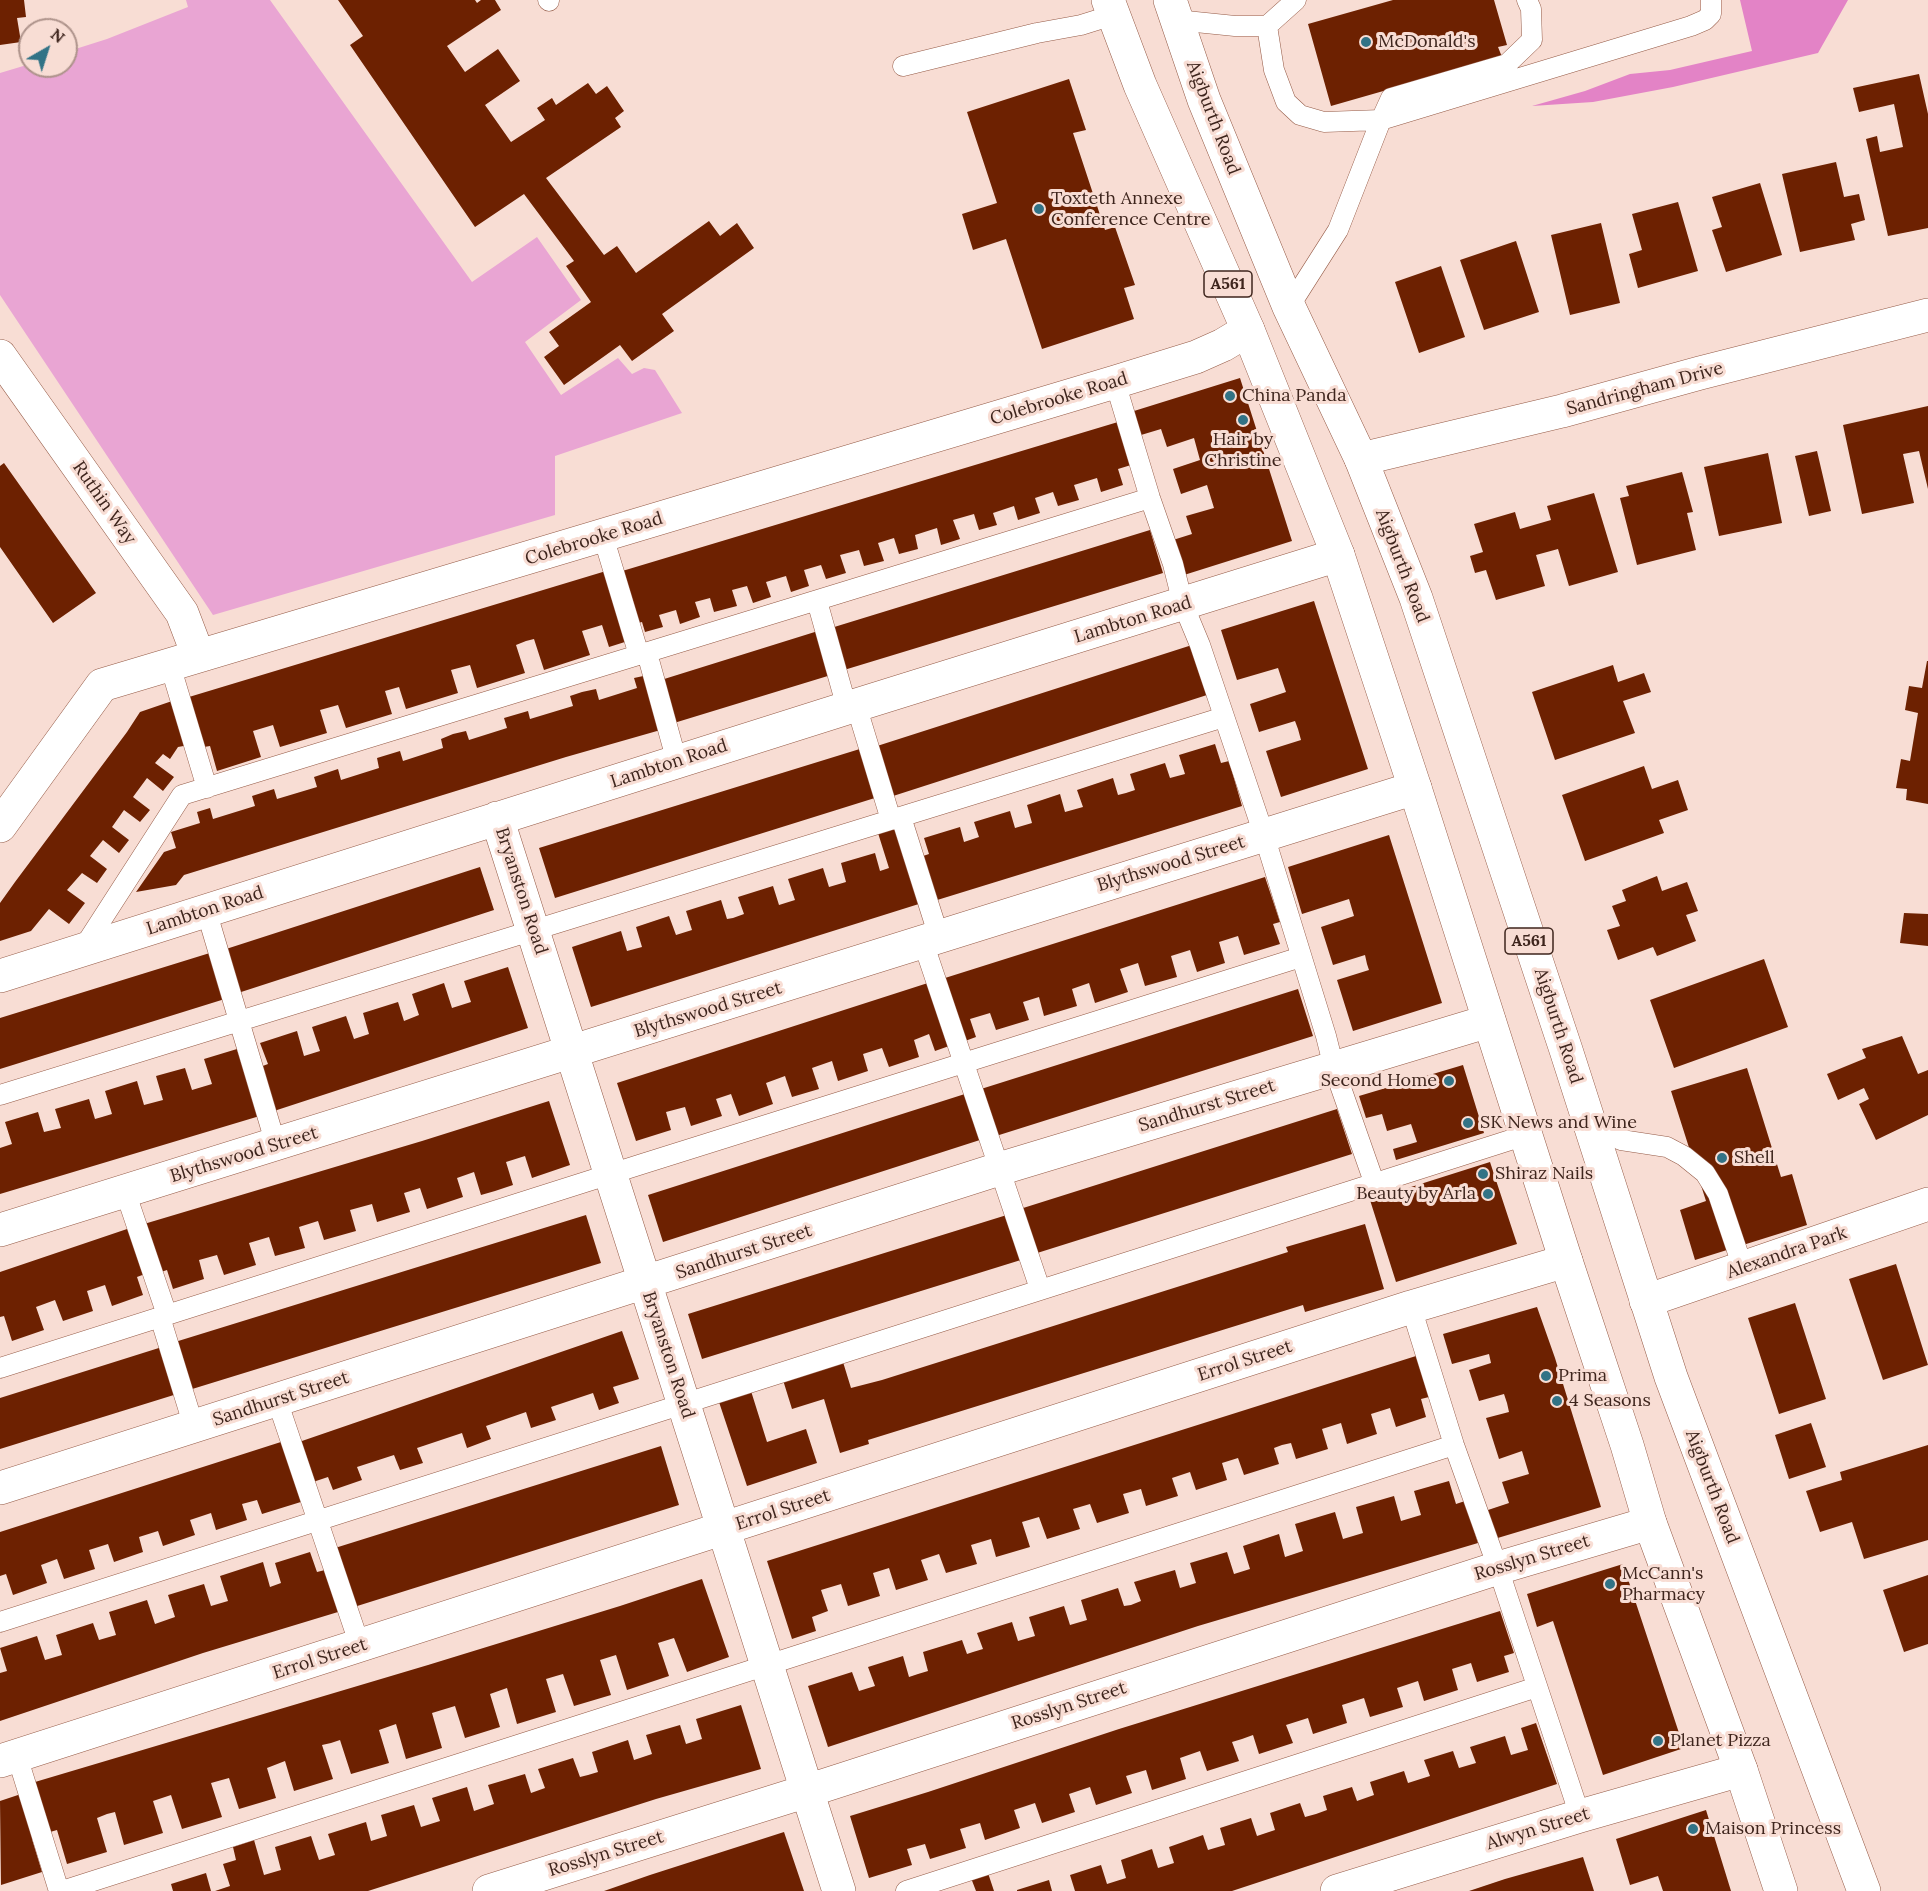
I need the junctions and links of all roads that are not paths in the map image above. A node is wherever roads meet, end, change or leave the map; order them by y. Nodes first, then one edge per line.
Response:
1 (1296, 0) edge
2 (1527, 0) edge
3 (1711, 0) edge
4 (1110, 8) edge
5 (1173, 10) edge
6 (1267, 26) junction
7 (903, 66) dead end
8 (1380, 120) junction
9 (1289, 307) junction
10 (1928, 315) edge
11 (1248, 330) junction
12 (1, 358) edge
13 (1115, 382) junction
14 (1361, 459) junction
15 (1150, 498) junction
16 (603, 536) junction
17 (1338, 555) junction
18 (817, 601) junction
19 (1183, 604) junction
20 (643, 654) junction
21 (184, 660) junction
22 (851, 706) junction
23 (1224, 717) junction
24 (677, 762) junction
25 (207, 788) junction
26 (1415, 788) junction
27 (497, 818) junction
28 (896, 818) junction
29 (0, 826) edge
30 (1264, 835) junction
31 (206, 910) junction
32 (533, 930) junction
33 (931, 940) junction
34 (82, 950) junction
35 (1301, 957) junction
36 (0, 976) edge
37 (1489, 1021) junction
38 (238, 1022) junction
39 (572, 1053) junction
40 (965, 1063) junction
41 (1334, 1068) junction
42 (0, 1095) edge
43 (1588, 1121) junction
44 (1526, 1135) junction
45 (276, 1145) junction
46 (999, 1169) junction
47 (611, 1174) junction
48 (1374, 1182) junction
49 (125, 1191) junction
50 (1928, 1204) edge
51 (0, 1230) edge
52 (1566, 1261) junction
53 (1743, 1268) junction
54 (645, 1283) junction
55 (1040, 1289) junction
56 (1646, 1301) junction
57 (1411, 1307) junction
58 (164, 1316) junction
59 (0, 1368) edge
60 (277, 1400) junction
61 (683, 1403) junction
62 (194, 1427) junction
63 (1454, 1445) junction
64 (0, 1488) edge
65 (318, 1520) junction
66 (1650, 1523) junction
67 (724, 1529) junction
68 (1498, 1568) junction
69 (0, 1622) edge
70 (360, 1646) junction
71 (767, 1666) junction
72 (1537, 1687) junction
73 (8, 1759) edge
74 (1741, 1770) junction
75 (807, 1791) junction
76 (1580, 1816) junction
77 (100, 1885) edge
78 (60, 1891) edge
79 (489, 1891) edge
80 (839, 1891) edge
81 (906, 1891) edge
82 (1337, 1891) edge
83 (1781, 1891) edge
84 (1864, 1891) edge

1 - 6 lane
2 - 8 lane
3 - 8 lane
4 - 7 lane
4 - 11 main road, A561
5 - 6 lane
5 - 9 main road, Aigburth Road / A561
6 - 8 lane
8 - 9 lane
9 - 14 main road, Aigburth Road / A561
10 - 14 main road, Sandringham Drive
11 - 13 main road, Colebrooke Road
11 - 17 main road, A561
12 - 21 main road, Ruthin Way
13 - 15 lane
13 - 16 main road, Colebrooke Road
14 - 43 main road, Aigburth Road / A561
15 - 18 lane
15 - 19 lane
16 - 20 lane
16 - 21 main road, Colebrooke Road
17 - 19 main road, Lambton Road
17 - 26 main road, A561
18 - 20 lane
18 - 22 lane
19 - 22 main road, Lambton Road
19 - 23 lane
20 - 24 lane
20 - 25 lane
21 - 25 lane
21 - 29 main road, Colebrooke Road
22 - 24 main road, Lambton Road
22 - 28 lane
23 - 28 lane
23 - 30 lane
24 - 27 main road, Lambton Road
25 - 34 lane
26 - 30 main road, Blythswood Street
26 - 37 main road, A561
27 - 31 main road, Lambton Road
27 - 32 main road, Bryanston Road
28 - 32 lane
28 - 33 lane
30 - 33 main road, Blythswood Street
30 - 35 lane
31 - 34 main road, Lambton Road
31 - 38 lane
32 - 38 lane
32 - 39 main road, Bryanston Road
33 - 39 main road, Blythswood Street
33 - 40 lane
34 - 36 main road, Lambton Road
35 - 40 lane
35 - 41 lane
37 - 41 main road, Sandhurst Street
37 - 44 main road, A561
38 - 42 lane
38 - 45 lane
39 - 45 main road, Blythswood Street
39 - 47 main road, Bryanston Road
40 - 46 lane
40 - 47 lane
41 - 46 main road, Sandhurst Street
41 - 48 lane
43 - 53 lane
43 - 56 main road, Aigburth Road / A561
44 - 48 lane
44 - 52 main road, A561
45 - 49 main road, Blythswood Street
46 - 54 main road, Sandhurst Street
46 - 55 lane
47 - 54 main road, Bryanston Road
47 - 58 lane
48 - 55 lane
49 - 51 main road, Blythswood Street
49 - 58 lane
50 - 53 main road, Alexandra Park
52 - 57 main road, Errol Street
52 - 66 main road, A561
53 - 56 main road, Alexandra Park
54 - 60 main road, Sandhurst Street
54 - 61 main road, Bryanston Road
55 - 61 lane
56 - 84 main road, Aigburth Road / A561
57 - 63 lane
57 - 67 main road, Errol Street
58 - 59 lane
58 - 62 lane
60 - 62 main road, Sandhurst Street
60 - 65 lane
61 - 65 lane
61 - 67 main road, Bryanston Road
62 - 64 main road, Sandhurst Street
63 - 68 lane
63 - 71 lane
65 - 69 lane
65 - 70 lane
66 - 68 main road, Rosslyn Street
66 - 74 main road, A561
67 - 70 main road, Errol Street
67 - 71 main road, Bryanston Road
68 - 72 lane
68 - 75 main road, Rosslyn Street
70 - 73 main road, Errol Street
71 - 75 main road, Bryanston Road
71 - 77 lane
72 - 76 lane
72 - 81 lane
73 - 78 lane
74 - 76 main road, Alwyn Street
74 - 83 main road, A561
75 - 79 main road, Rosslyn Street
75 - 80 main road, Bryanston Road
76 - 82 main road, Alwyn Street
77 - 78 lane

